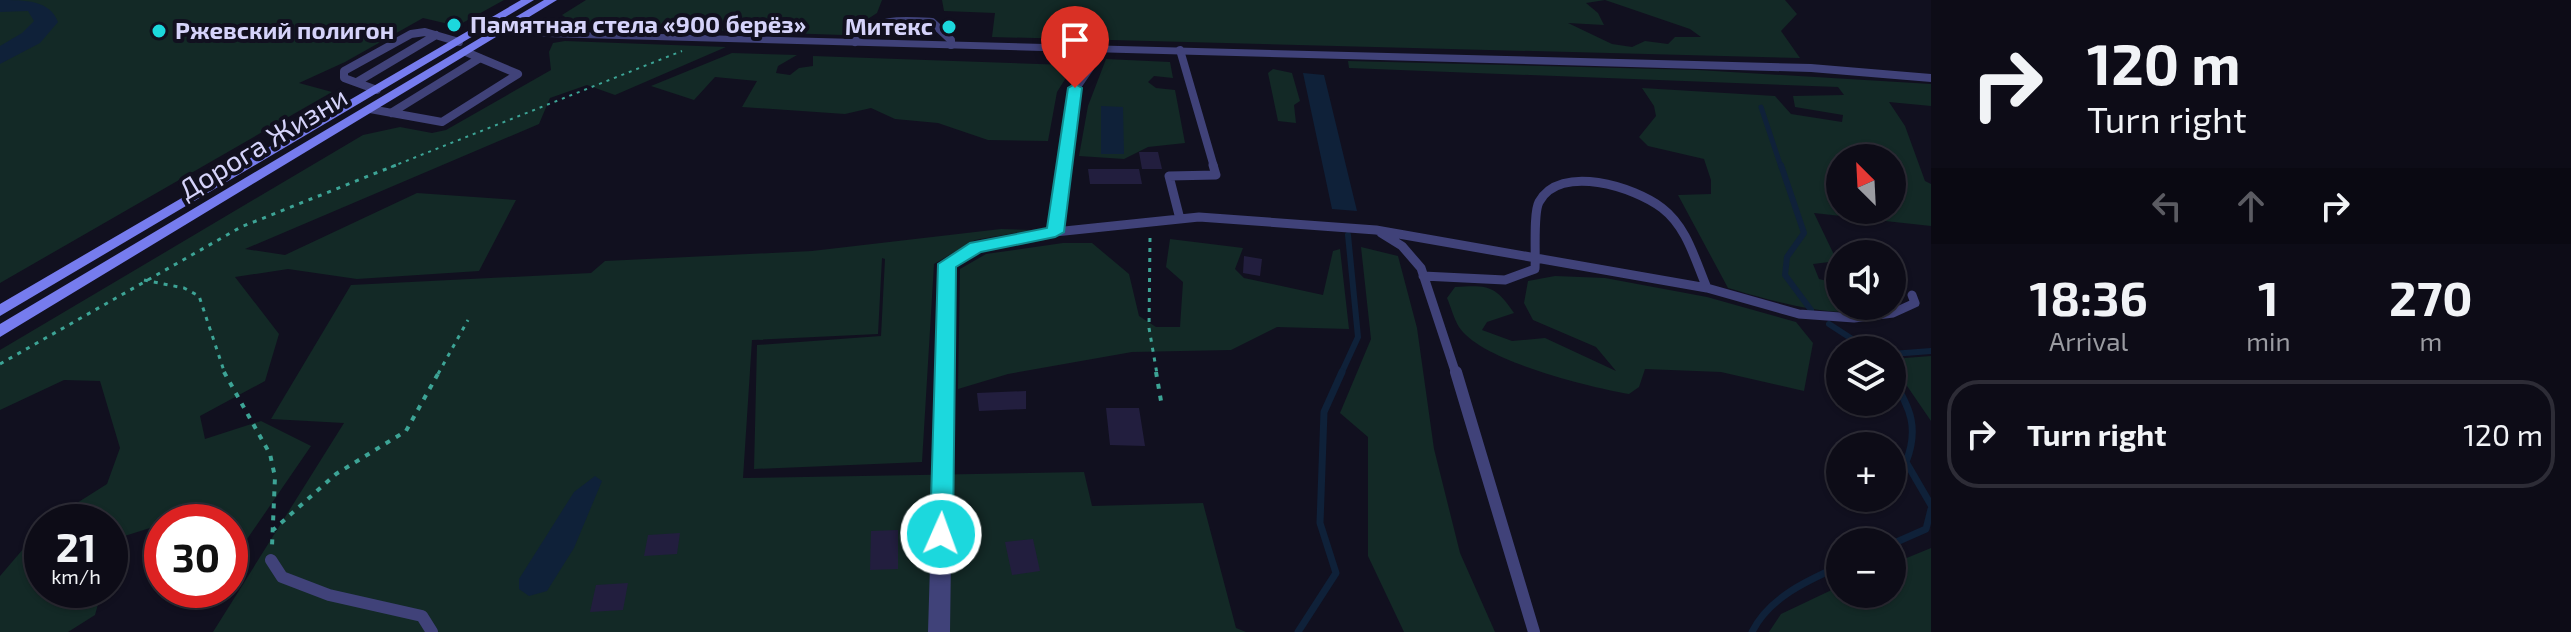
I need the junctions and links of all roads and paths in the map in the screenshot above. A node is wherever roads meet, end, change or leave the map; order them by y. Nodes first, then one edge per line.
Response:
1 (529, 0) edge
2 (552, 0) edge
3 (486, 25) junction
4 (505, 28) junction
5 (436, 35) junction
6 (855, 42) junction
7 (951, 45) junction
8 (462, 47) junction
9 (1084, 49) junction
10 (1180, 50) junction
11 (682, 51) dead end
12 (480, 58) junction
13 (1931, 78) edge
14 (357, 82) junction
15 (377, 90) junction
16 (370, 109) junction
17 (391, 113) junction
18 (1180, 219) junction
19 (1151, 222) junction
20 (1376, 230) junction
21 (1055, 232) junction
22 (1537, 257) junction
23 (1423, 276) junction
24 (144, 280) junction
25 (1707, 288) junction
26 (1912, 295) dead end
27 (0, 311) edge
28 (468, 320) dead end
29 (0, 331) edge
30 (0, 364) edge
31 (1161, 401) dead end
32 (272, 531) junction
33 (271, 560) joint
34 (432, 632) edge
35 (939, 632) edge
36 (1534, 632) edge

1 - 3 main road, Дорога Жизни
2 - 4 main road, Дорога Жизни
3 - 4 street
3 - 8 main road, Дорога Жизни
4 - 6 street
4 - 8 main road, Дорога Жизни
5 - 8 lane
5 - 14 lane
5 - 14 lane
6 - 7 street
6 - 7 lane
7 - 9 street
8 - 12 lane
8 - 15 main road, Дорога Жизни
8 - 16 main road, Дорога Жизни
9 - 10 street
9 - 21 street
10 - 13 street
10 - 18 lane
11 - 24 path
12 - 17 lane
12 - 17 lane
14 - 15 lane
15 - 27 main road, Дорога Жизни
16 - 17 lane
16 - 29 main road, Дорога Жизни
18 - 19 lane
18 - 20 lane
19 - 21 lane
19 - 31 path
20 - 22 lane
20 - 23 lane
21 - 35 street
22 - 23 lane
22 - 25 lane
22 - 25 lane
23 - 36 lane
24 - 30 path
24 - 32 path
25 - 26 lane
28 - 32 path
32 - 33 path
33 - 34 lane

